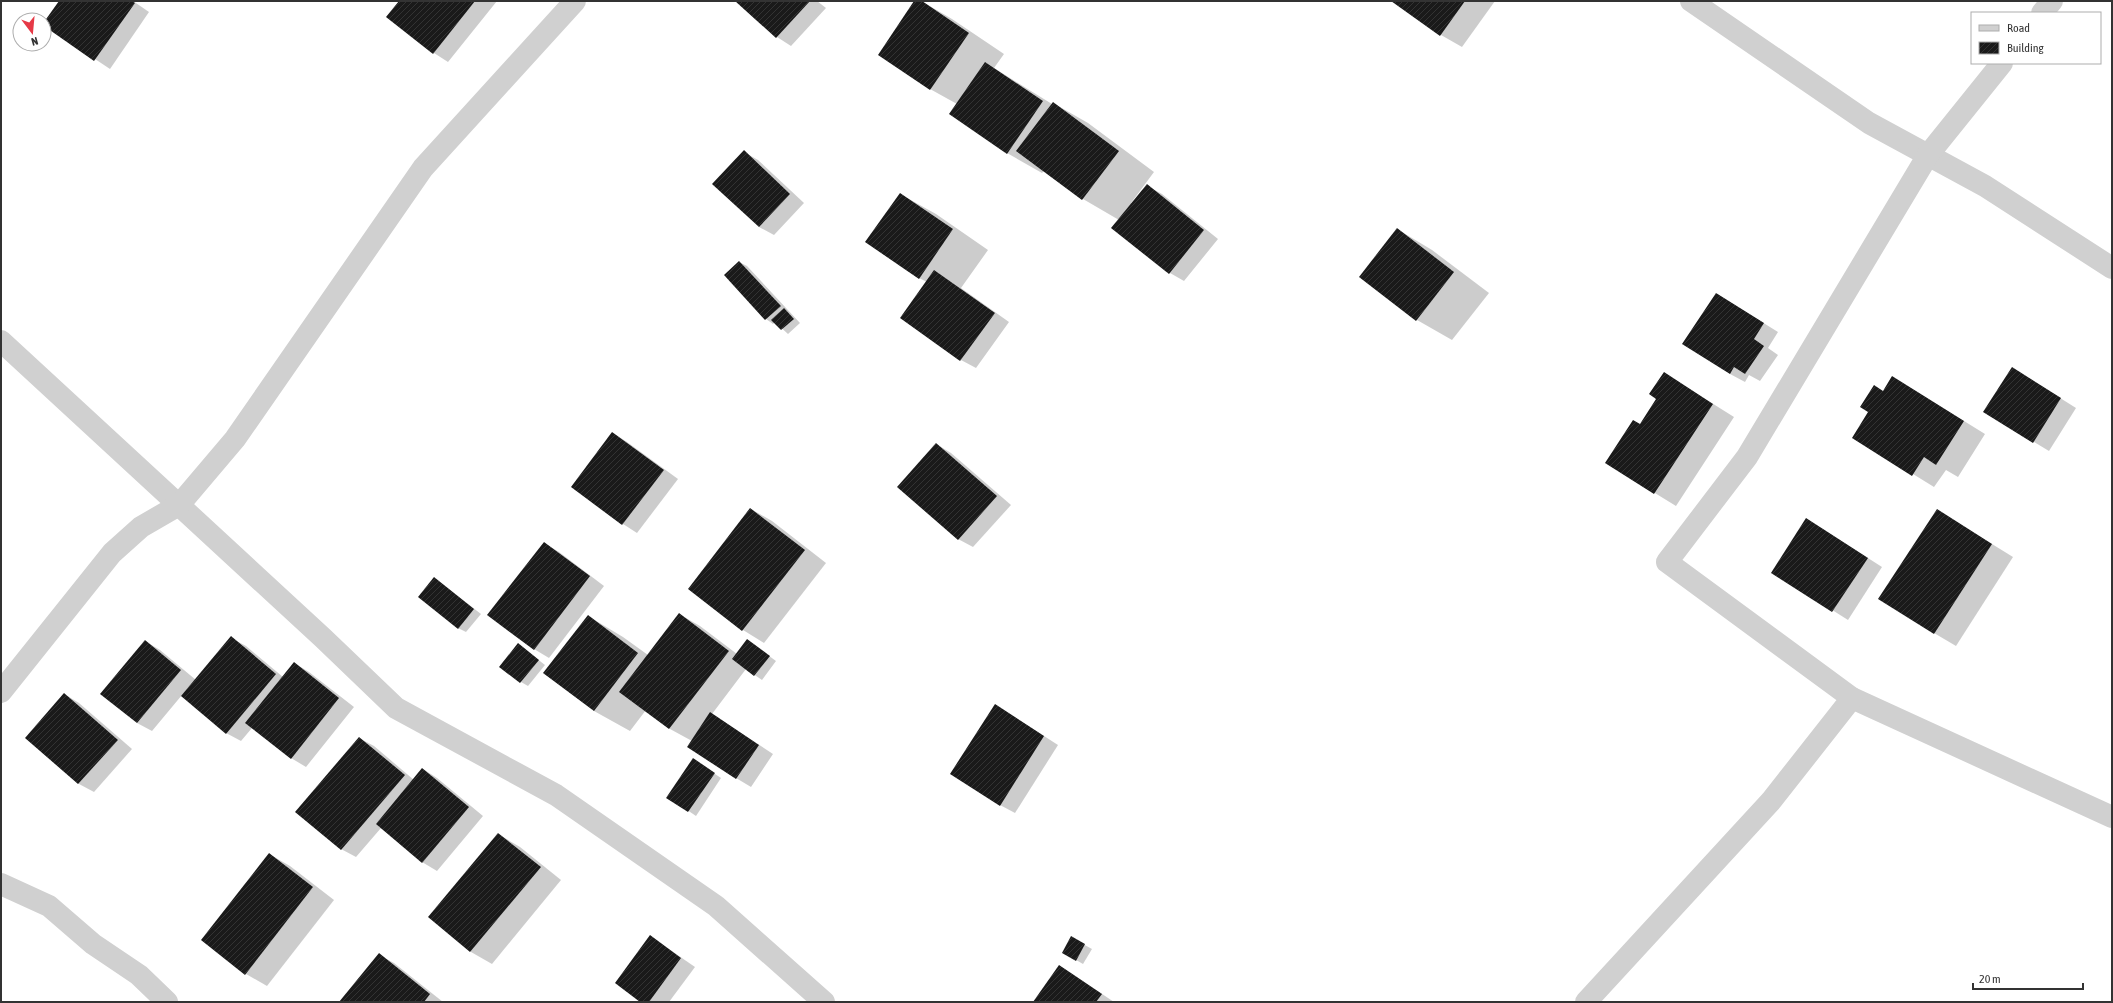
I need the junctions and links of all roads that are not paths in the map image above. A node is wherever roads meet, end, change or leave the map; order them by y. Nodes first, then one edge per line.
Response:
1 (575, 1) edge
2 (1691, 1) edge
3 (2052, 1) edge
4 (2043, 12) edge
5 (2001, 64) edge
6 (1928, 155) junction
7 (2112, 268) edge
8 (1, 341) edge
9 (179, 505) junction
10 (1, 692) edge
11 (1852, 698) junction
12 (2112, 816) edge
13 (1, 884) edge
14 (167, 1002) edge
15 (824, 1002) edge
16 (1586, 1002) edge

1 - 9 street
2 - 6 street
3 - 4 street
5 - 6 street
6 - 7 street
6 - 11 street
8 - 9 street
9 - 10 street
9 - 15 street
11 - 12 street
11 - 16 street
13 - 14 street

